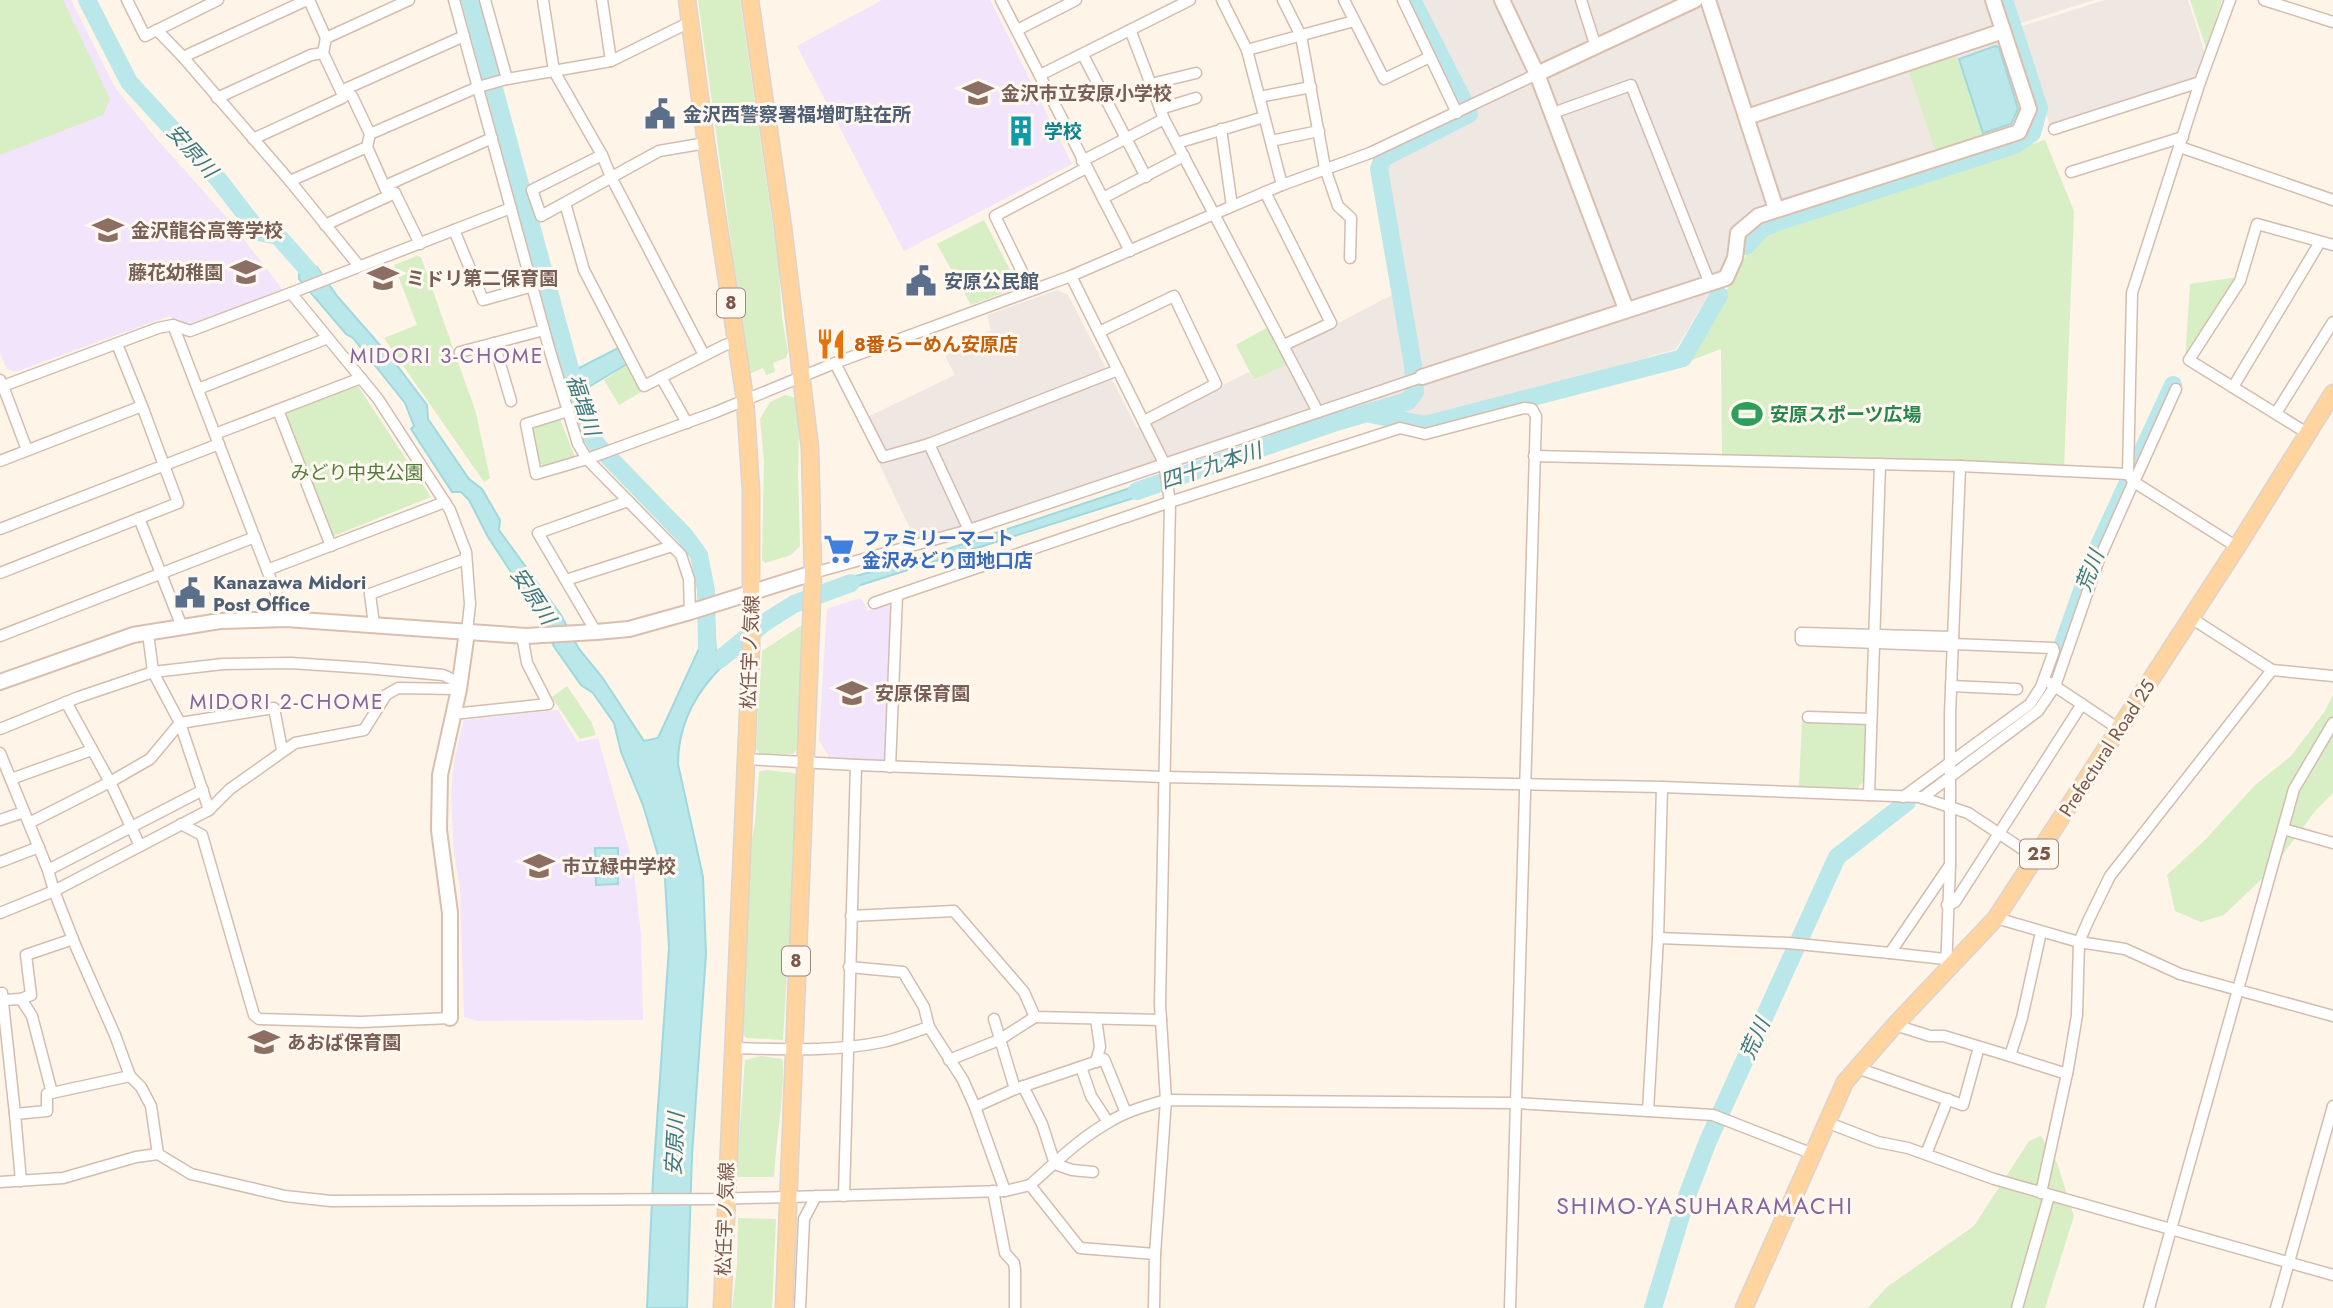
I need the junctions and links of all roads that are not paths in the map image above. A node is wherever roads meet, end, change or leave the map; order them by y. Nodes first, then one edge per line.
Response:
1 (128, 0) edge
2 (218, 0) edge
3 (308, 0) edge
4 (409, 0) edge
5 (454, 0) edge
6 (485, 0) edge
7 (543, 0) edge
8 (602, 0) edge
9 (687, 0) edge
10 (750, 0) edge
11 (1001, 0) edge
12 (1076, 0) edge
13 (1191, 0) edge
14 (1222, 0) edge
15 (1283, 0) edge
16 (1344, 0) edge
17 (1403, 0) edge
18 (1502, 0) edge
19 (1581, 0) edge
20 (1695, 0) edge
21 (1708, 0) edge
22 (1993, 0) edge
23 (2230, 0) edge
24 (2264, 0) edge
25 (397, 2) edge
26 (1354, 21) junction
27 (691, 22) junction
28 (2333, 22) edge
29 (158, 30) junction
30 (1017, 30) junction
31 (2003, 31) junction
32 (1131, 32) junction
33 (464, 36) junction
34 (1301, 36) junction
35 (326, 38) junction
36 (1596, 47) junction
37 (1247, 51) junction
38 (323, 53) junction
39 (1083, 55) junction
40 (183, 57) junction
41 (1430, 57) junction
42 (611, 61) junction
43 (554, 71) junction
44 (1196, 73) dead end
45 (1538, 74) junction
46 (1040, 75) junction
47 (504, 80) junction
48 (2200, 82) junction
49 (1151, 84) junction
50 (481, 86) junction
51 (1311, 88) junction
52 (344, 92) junction
53 (1259, 97) junction
54 (217, 98) junction
55 (1196, 98) dead end
56 (1160, 109) junction
57 (1457, 113) junction
58 (1553, 113) junction
59 (1264, 117) junction
60 (1747, 117) junction
61 (1164, 119) junction
62 (1221, 129) junction
63 (2054, 129) dead end
64 (1319, 131) junction
65 (370, 134) junction
66 (492, 138) junction
67 (1126, 138) junction
68 (253, 139) junction
69 (1270, 141) junction
70 (2181, 142) junction
71 (706, 143) junction
72 (1177, 143) junction
73 (367, 147) junction
74 (602, 155) junction
75 (1184, 156) junction
76 (1084, 165) junction
77 (1325, 168) junction
78 (2071, 172) dead end
79 (611, 177) junction
80 (1146, 177) junction
81 (290, 181) junction
82 (1282, 185) junction
83 (385, 186) junction
84 (1265, 192) junction
85 (395, 193) junction
86 (1103, 198) junction
87 (2333, 200) edge
88 (565, 203) junction
89 (1231, 206) junction
90 (511, 208) junction
91 (1776, 209) junction
92 (1214, 214) junction
93 (325, 225) junction
94 (454, 230) junction
95 (2320, 242) junction
96 (420, 244) junction
97 (2333, 245) edge
98 (1130, 251) junction
99 (1350, 258) dead end
100 (359, 266) junction
101 (1071, 276) junction
102 (1710, 284) junction
103 (533, 286) junction
104 (1031, 290) junction
105 (295, 292) junction
106 (1626, 309) junction
107 (2333, 322) edge
108 (173, 325) junction
109 (544, 330) junction
110 (1099, 332) junction
111 (328, 338) junction
112 (737, 342) junction
113 (494, 343) junction
114 (117, 344) junction
115 (1284, 345) junction
116 (460, 352) dead end
117 (704, 355) junction
118 (835, 363) junction
119 (1118, 370) junction
120 (802, 376) junction
121 (661, 377) junction
122 (361, 378) junction
123 (1416, 379) joint
124 (1, 384) edge
125 (2233, 387) junction
126 (198, 388) junction
127 (2176, 389) dead end
128 (2333, 393) edge
129 (746, 399) junction
130 (511, 401) dead end
131 (142, 406) junction
132 (278, 410) junction
133 (568, 411) junction
134 (1318, 412) junction
135 (2276, 413) junction
136 (1144, 421) junction
137 (687, 423) junction
138 (2307, 433) junction
139 (217, 439) junction
140 (929, 444) junction
141 (27, 450) junction
142 (1534, 456) junction
143 (591, 458) junction
144 (0, 461) edge
145 (1880, 464) junction
146 (164, 466) junction
147 (1960, 466) junction
148 (1165, 468) junction
149 (2131, 478) junction
150 (1169, 499) junction
151 (628, 501) junction
152 (445, 502) junction
153 (139, 518) junction
154 (0, 529) edge
155 (969, 530) junction
156 (255, 537) junction
157 (672, 545) junction
158 (331, 546) junction
159 (2237, 547) junction
160 (466, 559) junction
161 (267, 570) junction
162 (0, 573) edge
163 (162, 575) junction
164 (566, 580) junction
165 (812, 581) junction
166 (897, 594) junction
167 (752, 600) junction
168 (874, 603) dead end
169 (695, 611) junction
170 (2191, 618) junction
171 (286, 619) junction
172 (374, 625) junction
173 (182, 627) junction
174 (467, 632) junction
175 (596, 632) junction
176 (148, 633) junction
177 (522, 635) junction
178 (0, 636) edge
179 (1874, 639) junction
180 (1953, 642) junction
181 (2272, 670) junction
182 (153, 672) junction
183 (2333, 676) edge
184 (2044, 679) junction
185 (0, 682) edge
186 (459, 686) junction
187 (1951, 686) junction
188 (2054, 686) junction
189 (2017, 689) dead end
190 (66, 702) junction
191 (2082, 705) junction
192 (453, 714) junction
193 (1808, 717) dead end
194 (1871, 719) junction
195 (180, 723) junction
196 (2333, 723) edge
197 (0, 729) edge
198 (2119, 729) junction
199 (92, 750) junction
200 (282, 750) junction
201 (0, 753) edge
202 (746, 759) junction
203 (1950, 762) junction
204 (805, 763) junction
205 (856, 765) junction
206 (890, 767) junction
207 (1950, 775) junction
208 (6, 776) edge
209 (1164, 777) junction
210 (110, 782) junction
211 (1525, 784) junction
212 (1662, 787) junction
213 (203, 790) junction
214 (1869, 795) junction
215 (1903, 797) junction
216 (1922, 798) junction
217 (1951, 807) junction
218 (209, 810) junction
219 (24, 812) junction
220 (0, 820) edge
221 (29, 823) junction
222 (181, 824) junction
223 (131, 829) junction
224 (2283, 829) junction
225 (1999, 833) junction
226 (2333, 843) edge
227 (140, 846) junction
228 (39, 847) junction
229 (2036, 858) junction
230 (0, 862) edge
231 (1950, 864) junction
232 (48, 870) junction
233 (54, 891) junction
234 (1947, 905) junction
235 (0, 913) edge
236 (851, 916) junction
237 (1996, 918) junction
238 (2041, 932) junction
239 (1658, 938) junction
240 (73, 939) junction
241 (2079, 942) junction
242 (1891, 953) junction
243 (1946, 965) junction
244 (849, 967) junction
245 (2237, 990) junction
246 (1, 997) edge
247 (21, 999) junction
248 (2333, 1016) edge
249 (1035, 1017) junction
250 (450, 1018) joint
251 (994, 1019) dead end
252 (1096, 1019) junction
253 (1161, 1020) junction
254 (1895, 1025) junction
255 (929, 1027) junction
256 (999, 1040) junction
257 (847, 1047) junction
258 (1979, 1047) junction
259 (733, 1048) junction
260 (794, 1049) junction
261 (2010, 1056) junction
262 (949, 1060) junction
263 (1096, 1062) junction
264 (1082, 1067) junction
265 (1857, 1069) junction
266 (2067, 1074) junction
267 (130, 1076) junction
268 (1019, 1088) junction
269 (52, 1093) junction
270 (1948, 1099) junction
271 (1166, 1100) junction
272 (1516, 1104) junction
273 (2333, 1106) edge
274 (975, 1107) junction
275 (1648, 1111) junction
276 (1126, 1113) junction
277 (15, 1114) junction
278 (1108, 1122) junction
279 (1826, 1122) junction
280 (158, 1154) junction
281 (1813, 1154) junction
282 (1926, 1154) junction
283 (1055, 1164) junction
284 (1093, 1172) dead end
285 (21, 1181) junction
286 (0, 1182) edge
287 (1030, 1185) junction
288 (993, 1191) junction
289 (1005, 1191) junction
290 (2045, 1194) junction
291 (816, 1196) junction
292 (844, 1196) junction
293 (789, 1197) junction
294 (719, 1199) junction
295 (2171, 1229) junction
296 (1155, 1254) junction
297 (2289, 1262) junction
298 (2333, 1275) edge
299 (722, 1308) edge
300 (784, 1308) edge
301 (800, 1308) edge
302 (1015, 1308) edge
303 (1154, 1308) edge
304 (1510, 1308) edge
305 (1744, 1308) edge
306 (2017, 1308) edge
307 (2149, 1308) edge
308 (2276, 1308) edge

1 - 29 street
2 - 29 street
3 - 35 street
3 - 40 street
4 - 25 street
5 - 33 street
6 - 47 street
7 - 43 street
8 - 42 street
9 - 27 main road, 松任宇ノ気線 / 8
10 - 120 main road, 8
11 - 30 street
12 - 30 street
13 - 32 street
14 - 37 street
15 - 34 street
16 - 26 street
17 - 41 street
18 - 45 street
19 - 36 street
20 - 36 street
21 - 60 street
22 - 31 street
23 - 48 street
24 - 28 street
25 - 35 street
26 - 34 street
26 - 41 street
27 - 42 street
27 - 71 main road, 松任宇ノ気線 / 8
29 - 40 street
30 - 46 street
31 - 60 street
31 - 91 street
32 - 39 street
32 - 49 street
33 - 50 street
33 - 52 street
34 - 37 street
34 - 51 street
35 - 38 street
36 - 45 street
37 - 53 street
38 - 52 street
38 - 54 street
39 - 46 street
39 - 67 street
40 - 54 street
41 - 57 street
42 - 43 street
43 - 47 street
43 - 74 street
44 - 49 street
45 - 57 street
45 - 58 street
46 - 76 street
47 - 50 street
48 - 63 street
48 - 70 street
49 - 56 street
50 - 65 street
50 - 66 street
51 - 53 street
51 - 64 street
52 - 65 street
52 - 68 street
53 - 59 street
54 - 68 street
55 - 56 street
56 - 61 street
57 - 77 street
58 - 102 street
58 - 106 street
59 - 62 street
59 - 69 street
60 - 91 street
61 - 67 street
61 - 72 street
62 - 72 street
62 - 89 street
64 - 69 street
64 - 77 street
65 - 73 street
66 - 83 street
66 - 90 street
67 - 76 street
67 - 80 street
68 - 81 street
69 - 82 street
70 - 78 street
70 - 87 street
70 - 149 street
71 - 79 street
71 - 112 main road, 松任宇ノ気線 / 8
72 - 75 street
73 - 81 street
73 - 83 street
74 - 79 street
74 - 88 street
75 - 80 street
75 - 92 street
76 - 86 street
76 - 104 street
77 - 82 street
77 - 99 street
79 - 88 street
79 - 117 street
80 - 86 street
81 - 93 street
82 - 84 street
83 - 85 street
84 - 89 street
84 - 115 street
85 - 93 street
85 - 96 street
86 - 98 street
88 - 121 street
89 - 92 street
90 - 94 street
90 - 103 street
91 - 102 street
92 - 98 street
92 - 115 street
93 - 100 street
94 - 96 street
94 - 103 street
95 - 97 street
95 - 125 street
95 - 125 street
96 - 100 street
98 - 101 street
100 - 105 street
101 - 104 street
101 - 110 street
102 - 106 street
103 - 109 street
104 - 118 street
105 - 108 street
105 - 111 street
106 - 123 street
107 - 135 street
108 - 114 street
108 - 126 street
109 - 113 street
109 - 133 street
110 - 119 street
110 - 136 street
111 - 122 street
111 - 126 street
112 - 117 street
112 - 129 main road, 松任宇ノ気線 / 8
113 - 116 street
113 - 130 street
114 - 124 street
114 - 131 street
115 - 134 street
117 - 121 street
118 - 120 street
118 - 140 street
119 - 136 street
119 - 140 street
120 - 129 street
120 - 165 main road, 8
121 - 137 street
122 - 132 street
122 - 152 street
123 - 134 street
124 - 141 street
125 - 135 street
126 - 139 street
127 - 149 street
128 - 138 main road, Prefectural Road 25 / 25
129 - 137 street
129 - 167 main road, 松任宇ノ気線 / 8
131 - 141 street
131 - 146 street
132 - 139 street
132 - 158 street
133 - 143 street
133 - 143 street
134 - 148 street
135 - 138 street
136 - 148 street
137 - 143 street
138 - 159 main road, Prefectural Road 25 / 25
139 - 146 street
139 - 156 street
140 - 155 street
141 - 144 street
142 - 145 street
142 - 150 street
142 - 211 street
143 - 151 street
145 - 147 street
145 - 179 street
146 - 153 street
146 - 154 street
147 - 149 street
147 - 180 street
148 - 150 street
148 - 155 street
149 - 159 street
149 - 188 street
150 - 166 street
150 - 209 street
151 - 157 street
151 - 164 street
152 - 158 street
152 - 160 street
153 - 162 street
153 - 163 street
155 - 165 street
156 - 161 street
156 - 163 street
157 - 164 street
157 - 169 street
158 - 161 street
159 - 170 main road, Prefectural Road 25 / 25
160 - 172 street
160 - 174 street
161 - 171 street
163 - 173 street
163 - 178 street
164 - 175 street
165 - 167 street
165 - 204 main road, 8
166 - 168 street
166 - 206 street
167 - 169 street
167 - 202 main road, 松任宇ノ気線 / 8
169 - 175 street
170 - 181 street
170 - 198 main road, Prefectural Road 25 / 25
171 - 172 street
171 - 173 street
172 - 174 street
173 - 176 street
174 - 177 street
174 - 186 street
175 - 177 street
176 - 182 street
176 - 185 street
177 - 192 street
179 - 179 street
179 - 180 street
179 - 194 street
180 - 184 street
180 - 187 street
181 - 183 street
181 - 241 street
182 - 186 street
182 - 190 street
182 - 195 street
184 - 188 street
184 - 203 street
186 - 192 street
186 - 200 street
187 - 189 street
187 - 203 street
188 - 191 street
188 - 207 street
190 - 197 street
190 - 199 street
191 - 198 street
191 - 225 street
192 - 250 street
193 - 194 street
194 - 214 street
195 - 200 street
195 - 210 street
195 - 213 street
196 - 224 street
198 - 229 main road, Prefectural Road 25 / 25
199 - 208 street
199 - 210 street
200 - 218 street
201 - 208 street
202 - 204 street
202 - 259 main road, 松任宇ノ気線 / 8
203 - 207 street
203 - 215 street
204 - 205 street
204 - 260 main road, 8
205 - 206 street
205 - 236 street
206 - 209 street
207 - 216 street
207 - 217 street
208 - 219 street
209 - 211 street
209 - 253 street
210 - 221 street
210 - 223 street
211 - 212 street
211 - 272 street
212 - 214 street
212 - 239 street
213 - 218 street
213 - 223 street
214 - 215 street
215 - 216 street
216 - 217 street
217 - 225 street
217 - 231 street
218 - 222 street
219 - 220 street
219 - 221 street
221 - 228 street
222 - 227 street
222 - 250 street
223 - 227 street
223 - 232 street
224 - 226 street
224 - 245 street
225 - 229 street
225 - 234 street
227 - 233 street
228 - 230 street
228 - 232 street
229 - 237 main road, Prefectural Road 25 / 25
231 - 234 street
231 - 242 street
232 - 233 street
233 - 235 street
233 - 240 street
234 - 243 street
236 - 244 street
236 - 249 street
237 - 238 street
237 - 243 main road, Prefectural Road 25 / 25
238 - 241 street
238 - 261 street
239 - 242 street
239 - 275 street
240 - 247 street
240 - 267 street
241 - 245 street
241 - 266 street
242 - 243 street
243 - 254 main road, Prefectural Road 25 / 25
244 - 255 street
244 - 257 street
245 - 248 street
245 - 295 street
246 - 247 street
246 - 277 street
247 - 269 street
249 - 252 street
249 - 256 street
251 - 256 street
252 - 253 street
252 - 263 street
253 - 271 street
254 - 258 street
254 - 265 main road, Prefectural Road 25 / 25
255 - 257 street
255 - 262 street
256 - 262 street
256 - 268 street
257 - 260 street
257 - 292 street
258 - 261 street
258 - 270 street
259 - 260 street
259 - 294 main road, 松任宇ノ気線 / 8
260 - 293 main road, 8
261 - 266 street
262 - 274 street
263 - 264 street
263 - 276 street
264 - 268 street
264 - 278 street
265 - 270 street
265 - 279 main road, Prefectural Road 25 / 25
266 - 290 street
267 - 269 street
267 - 280 street
268 - 274 street
268 - 283 street
269 - 277 street
270 - 282 street
271 - 272 street
271 - 276 street
271 - 296 street
272 - 275 street
272 - 304 street
273 - 297 street
274 - 289 street
275 - 281 street
276 - 278 street
277 - 285 street
278 - 283 street
279 - 281 main road, Prefectural Road 25 / 25
279 - 282 street
280 - 285 street
280 - 294 street
281 - 305 main road, Prefectural Road 25 / 25
282 - 290 street
283 - 284 street
283 - 287 street
285 - 286 street
287 - 289 street
287 - 296 street
288 - 289 street
288 - 292 street
288 - 302 street
290 - 295 street
290 - 306 street
291 - 292 street
291 - 293 street
291 - 301 street
293 - 294 street
293 - 300 main road, 8
294 - 299 main road, 松任宇ノ気線 / 8
295 - 297 street
295 - 307 street
296 - 303 street
297 - 298 street
297 - 308 street

